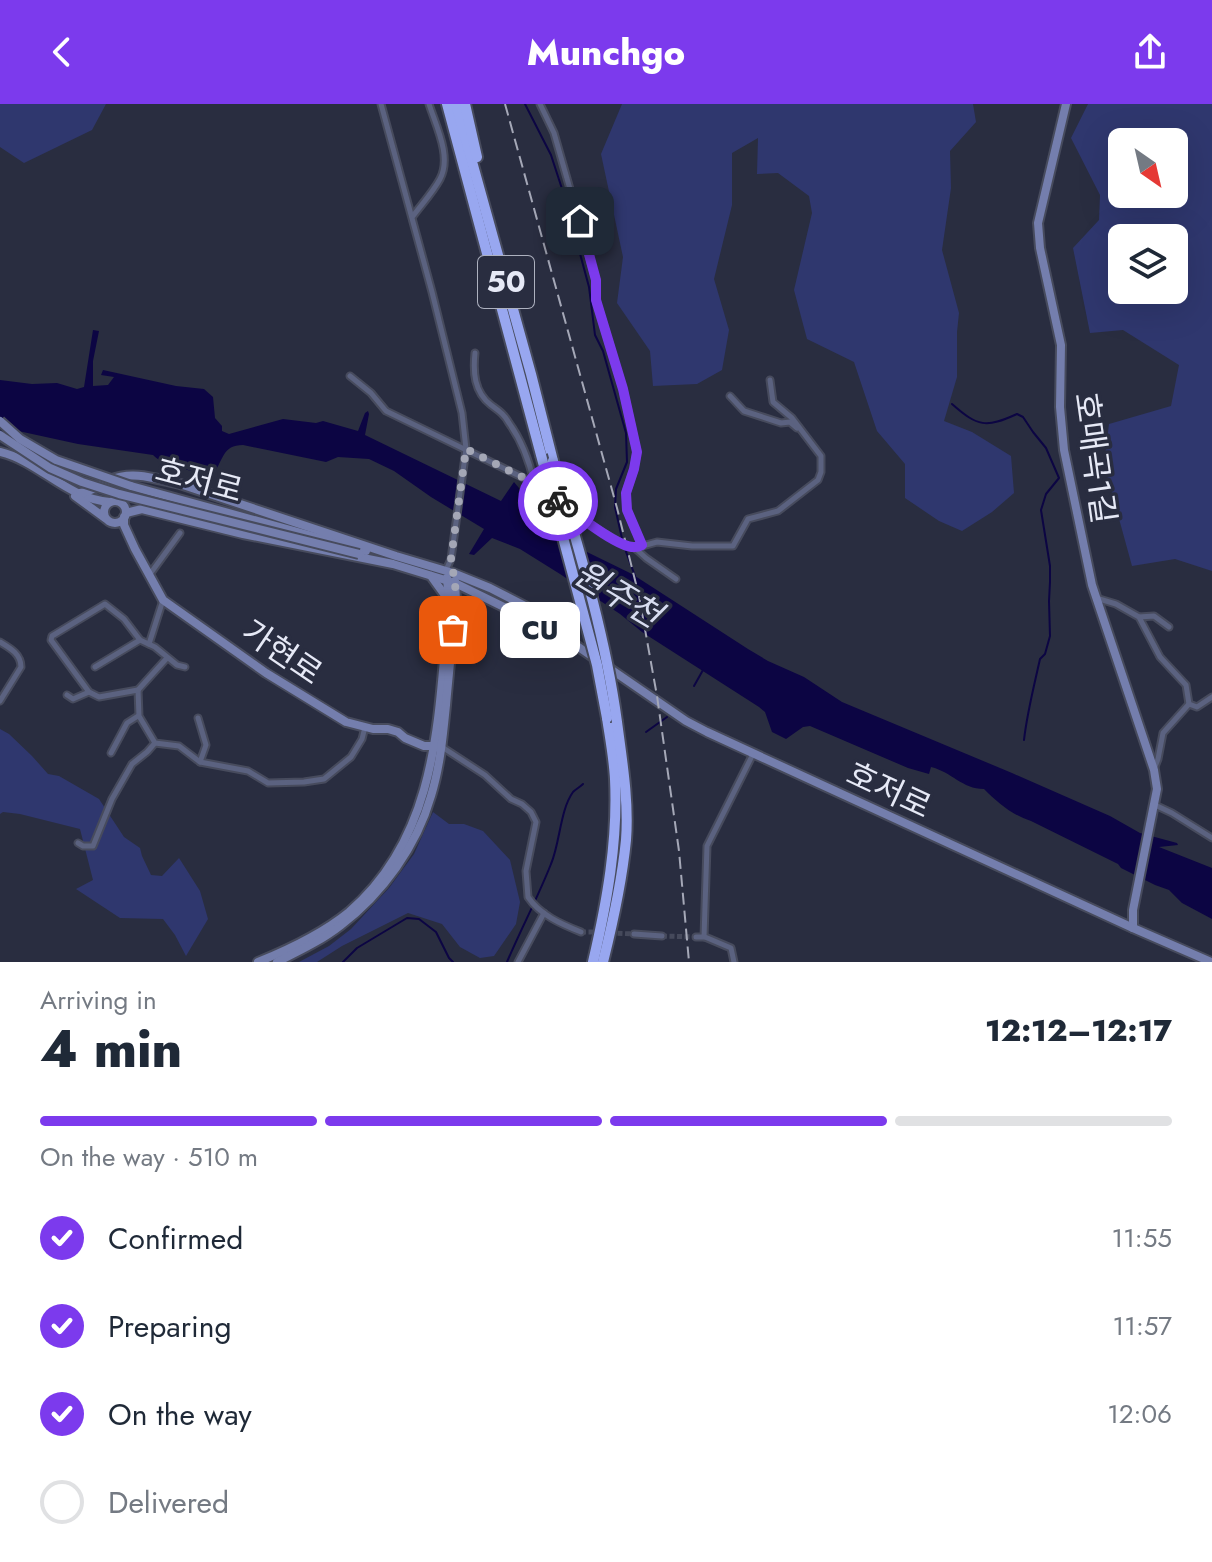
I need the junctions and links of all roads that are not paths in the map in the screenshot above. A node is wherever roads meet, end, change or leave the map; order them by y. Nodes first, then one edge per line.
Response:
1 (381, 104) edge
2 (429, 104) edge
3 (440, 104) edge
4 (447, 104) edge
5 (456, 104) edge
6 (465, 104) edge
7 (540, 104) edge
8 (1066, 104) edge
9 (486, 210) junction
10 (413, 217) junction
11 (482, 236) junction
12 (475, 353) dead end
13 (350, 376) dead end
14 (770, 380) dead end
15 (730, 396) dead end
16 (0, 421) edge
17 (800, 431) junction
18 (0, 435) edge
19 (466, 449) junction
20 (0, 452) edge
21 (534, 483) junction
22 (65, 488) junction
23 (80, 493) junction
24 (110, 502) junction
25 (125, 515) junction
26 (108, 520) junction
27 (180, 533) dead end
28 (638, 546) junction
29 (135, 549) junction
30 (364, 552) junction
31 (395, 560) junction
32 (149, 574) junction
33 (431, 576) junction
34 (451, 577) junction
35 (676, 579) dead end
36 (478, 593) junction
37 (1096, 598) junction
38 (163, 600) junction
39 (452, 601) junction
40 (1139, 617) junction
41 (1169, 627) dead end
42 (561, 635) junction
43 (140, 640) junction
44 (0, 642) edge
45 (149, 644) junction
46 (167, 658) junction
47 (95, 667) dead end
48 (185, 667) dead end
49 (138, 690) junction
50 (89, 692) junction
51 (67, 695) dead end
52 (1212, 697) edge
53 (0, 701) edge
54 (1189, 704) junction
55 (139, 716) junction
56 (198, 718) dead end
57 (612, 720) junction
58 (365, 727) junction
59 (155, 743) junction
60 (438, 746) junction
61 (111, 753) dead end
62 (753, 754) junction
63 (200, 762) junction
64 (1154, 770) junction
65 (1154, 809) junction
66 (1212, 838) edge
67 (78, 843) dead end
68 (542, 912) junction
69 (1133, 928) junction
70 (581, 932) tunnel mouth
71 (634, 934) tunnel mouth
72 (662, 936) tunnel mouth
73 (696, 937) tunnel mouth
74 (704, 937) junction
75 (258, 962) edge
76 (277, 962) edge
77 (518, 962) edge
78 (593, 962) edge
79 (603, 962) edge
80 (734, 962) edge
81 (1211, 962) edge

1 - 10 street
2 - 10 street
3 - 11 highway
4 - 11 highway, 50
5 - 9 highway, 50
6 - 9 highway
7 - 28 street
8 - 37 street, 호매곡1길
9 - 57 highway, 50, bridge
10 - 19 street
11 - 57 highway, 50, bridge
12 - 21 street
13 - 19 street
14 - 17 street
15 - 17 street
16 - 30 street, 호저로, bridge
17 - 28 street
18 - 30 street, 호저로, bridge
19 - 21 street
19 - 34 street
20 - 22 street
21 - 28 street
22 - 23 street
22 - 26 street
23 - 24 street
23 - 30 street
24 - 25 street
24 - 26 street
25 - 26 street
25 - 29 street
25 - 30 street
26 - 29 street
27 - 32 street
28 - 35 street
29 - 32 street, 가현로
30 - 31 street, 호저로
31 - 33 street, 호저로
31 - 34 street, 호저로
32 - 38 street, 가현로
33 - 34 street, 호저로
33 - 39 street
34 - 36 street, 호저로
34 - 39 street
34 - 42 street, 호저로
36 - 39 street
36 - 42 street, 호저로
37 - 40 street
37 - 64 street, 호매곡1길
38 - 45 street
38 - 58 street, 가현로
39 - 60 street
40 - 41 street
40 - 54 street
42 - 62 street, 호저로
43 - 45 street
43 - 47 street
43 - 50 street
44 - 53 street
45 - 46 street
46 - 48 street
46 - 49 street
49 - 50 street
49 - 55 street
50 - 51 street
52 - 54 street
54 - 64 street
55 - 59 street
55 - 61 street
56 - 63 street
57 - 78 highway, 50
57 - 79 highway, 50
58 - 60 street, 가현로
58 - 63 street
59 - 63 street
59 - 67 street
60 - 68 street, 가현로
60 - 75 street
60 - 76 street
62 - 69 street, 호저로
62 - 74 street
64 - 65 street, 호매곡1길
65 - 66 street
65 - 69 street, 호매곡1길
68 - 70 street, 가현로
68 - 77 street
69 - 81 street, 호저로
71 - 72 street
73 - 74 street
74 - 80 street

